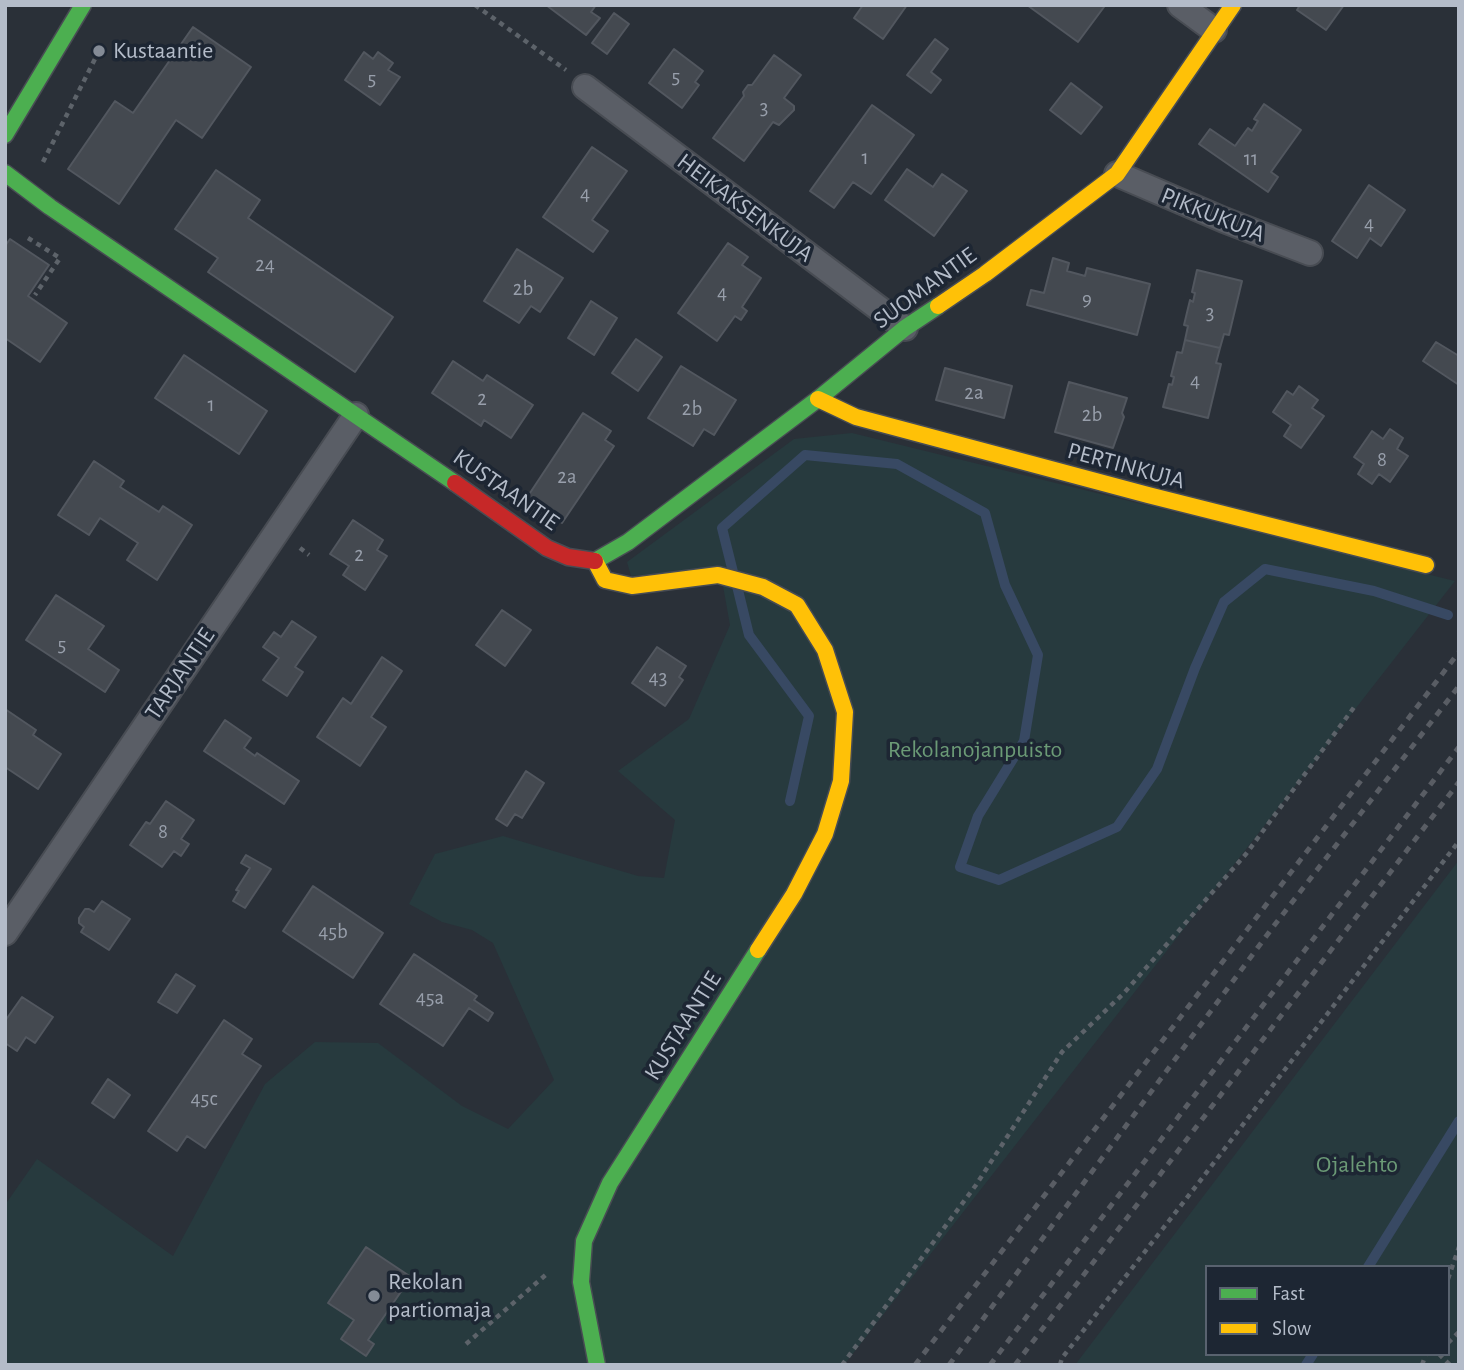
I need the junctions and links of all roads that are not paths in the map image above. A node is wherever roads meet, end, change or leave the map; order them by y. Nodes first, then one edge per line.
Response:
1 (83, 5) edge
2 (1180, 5) edge
3 (1233, 5) edge
4 (1214, 30) junction
5 (584, 87) road end
6 (5, 135) edge
7 (5, 173) edge
8 (1117, 174) junction
9 (1310, 253) dead end
10 (905, 328) junction
11 (818, 399) junction
12 (356, 415) junction
13 (595, 561) junction
14 (1426, 565) dead end
15 (5, 933) edge
16 (597, 1365) edge

1 - 6 street
2 - 4 street
3 - 4 street, SUOMANTIE
4 - 8 street, SUOMANTIE
5 - 10 street, HEIKAKSENKUJA
7 - 12 street, KUSTAANTIE
8 - 9 street, PIKKUKUJA
8 - 10 street, SUOMANTIE
10 - 11 street, SUOMANTIE
11 - 13 street, SUOMANTIE
11 - 14 street, PERTINKUJA
12 - 13 street, KUSTAANTIE
12 - 15 street, TARJANTIE
13 - 16 street, KUSTAANTIE

